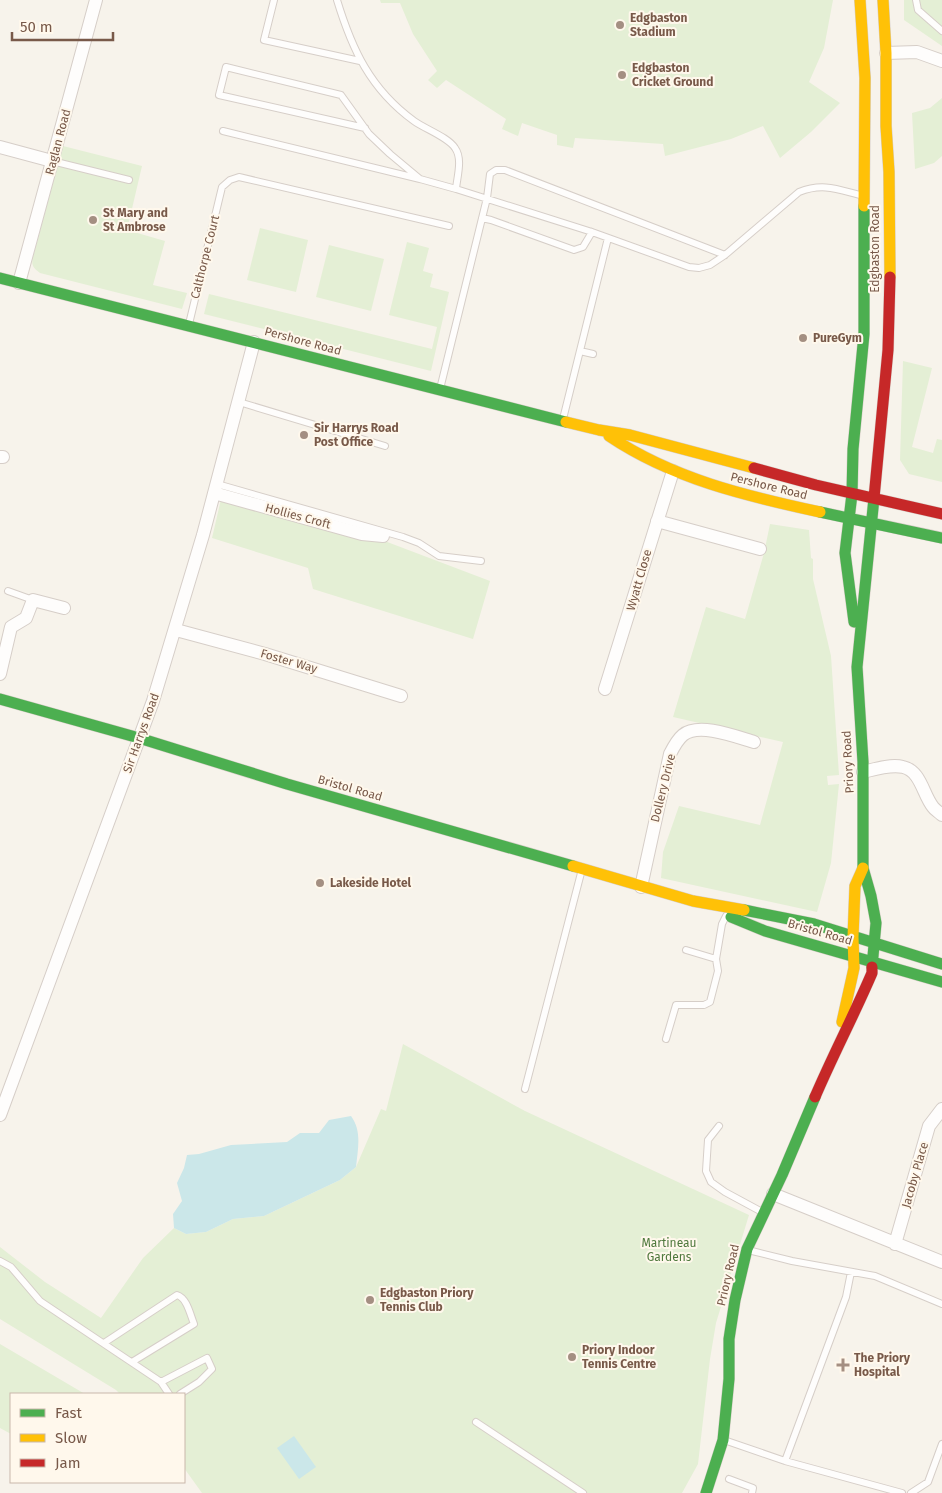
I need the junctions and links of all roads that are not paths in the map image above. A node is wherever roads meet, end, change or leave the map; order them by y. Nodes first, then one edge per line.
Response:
1 (96, 0) edge
2 (274, 0) edge
3 (337, 0) edge
4 (860, 0) edge
5 (883, 0) edge
6 (916, 0) edge
7 (942, 31) edge
8 (886, 53) junction
9 (864, 54) junction
10 (360, 60) junction
11 (942, 61) edge
12 (365, 128) junction
13 (223, 131) dead end
14 (0, 147) edge
15 (52, 161) junction
16 (420, 178) junction
17 (129, 180) dead end
18 (456, 189) junction
19 (877, 195) junction
20 (487, 198) junction
21 (482, 218) junction
22 (449, 226) dead end
23 (592, 232) junction
24 (608, 238) junction
25 (725, 254) junction
26 (0, 278) edge
27 (19, 283) junction
28 (188, 327) junction
29 (254, 342) junction
30 (580, 350) junction
31 (593, 354) dead end
32 (439, 390) junction
33 (239, 402) junction
34 (562, 421) junction
35 (599, 430) junction
36 (385, 446) dead end
37 (673, 471) junction
38 (215, 489) junction
39 (852, 494) junction
40 (874, 498) junction
41 (942, 514) edge
42 (848, 519) junction
43 (656, 521) junction
44 (872, 523) junction
45 (383, 536) dead end
46 (942, 538) edge
47 (760, 549) dead end
48 (481, 561) dead end
49 (8, 591) dead end
50 (33, 600) junction
51 (64, 608) dead end
52 (176, 630) junction
53 (858, 654) junction
54 (0, 674) edge
55 (605, 689) dead end
56 (401, 696) dead end
57 (0, 699) edge
58 (139, 738) junction
59 (754, 742) dead end
60 (863, 772) junction
61 (942, 815) edge
62 (863, 868) junction
63 (582, 870) junction
64 (641, 887) junction
65 (693, 901) junction
66 (726, 915) junction
67 (853, 937) junction
68 (875, 944) junction
69 (686, 950) dead end
70 (854, 957) junction
71 (716, 958) junction
72 (873, 963) junction
73 (942, 964) edge
74 (942, 982) edge
75 (666, 1039) dead end
76 (836, 1049) junction
77 (525, 1089) dead end
78 (942, 1109) edge
79 (0, 1115) edge
80 (719, 1126) dead end
81 (773, 1194) junction
82 (763, 1213) junction
83 (895, 1244) junction
84 (746, 1249) junction
85 (0, 1261) edge
86 (942, 1262) edge
87 (852, 1272) junction
88 (942, 1304) edge
89 (104, 1343) junction
90 (132, 1362) junction
91 (161, 1382) junction
92 (168, 1393) edge
93 (182, 1393) edge
94 (476, 1422) dead end
95 (723, 1440) junction
96 (942, 1444) edge
97 (785, 1461) junction
98 (728, 1479) dead end
99 (583, 1493) edge
100 (706, 1493) edge
101 (752, 1493) edge
102 (902, 1493) edge
103 (912, 1493) edge

1 - 15 street, Raglan Road
2 - 10 lane
3 - 10 lane
4 - 9 main road, Edgbaston Road
5 - 8 main road, Edgbaston Road
6 - 7 lane
8 - 9 main road
8 - 11 street
8 - 19 main road, Edgbaston Road
9 - 19 main road, Edgbaston Road
10 - 18 lane
12 - 12 lane
12 - 16 lane
13 - 16 lane
14 - 15 street
15 - 17 lane
15 - 27 street, Raglan Road
16 - 18 lane
18 - 20 lane
19 - 25 lane
19 - 39 main road, Edgbaston Road
19 - 40 main road, Edgbaston Road
20 - 21 lane
20 - 23 lane
20 - 25 lane
21 - 23 lane
21 - 32 lane
22 - 28 lane, Calthorpe Court
23 - 24 lane
24 - 25 lane
24 - 30 lane
26 - 27 main road, Pershore Road
27 - 28 main road, Pershore Road
28 - 29 main road, Pershore Road
29 - 32 main road, Pershore Road
29 - 33 street, Sir Harrys Road
30 - 31 lane
30 - 34 lane
32 - 34 main road, Pershore Road
33 - 36 lane
33 - 38 street, Sir Harrys Road
34 - 35 main road, Pershore Road
35 - 37 main road, Pershore Road
35 - 39 main road, Pershore Road
37 - 42 main road, Pershore Road
37 - 43 street, Wyatt Close
38 - 45 street, Hollies Croft
38 - 48 lane
38 - 52 street, Sir Harrys Road
39 - 40 main road, Pershore Road
39 - 42 main road, Priory Road
40 - 41 main road, Pershore Road
40 - 44 main road, Priory Road
42 - 44 main road, Pershore Road
42 - 53 main road, Priory Road
43 - 47 street
43 - 55 street, Wyatt Close
44 - 46 main road, Pershore Road
44 - 53 main road, Priory Road
49 - 50 lane
50 - 51 street
50 - 54 street
52 - 56 street, Foster Way
52 - 58 street, Sir Harrys Road
53 - 60 main road, Priory Road
57 - 58 main road, Bristol Road
58 - 63 main road, Bristol Road
58 - 79 street, Sir Harrys Road
59 - 64 street, Dollery Drive
60 - 61 street
60 - 62 main road, Priory Road
62 - 67 main road, Priory Road
62 - 68 main road, Priory Road
63 - 64 main road, Bristol Road
63 - 77 lane
64 - 65 main road, Bristol Road
65 - 66 main road, Bristol Road
65 - 67 main road, Bristol Road
66 - 70 main road, Bristol Road
66 - 71 lane
67 - 68 main road, Bristol Road
67 - 70 main road, Priory Road
68 - 72 main road, Priory Road
68 - 73 main road, Bristol Road
69 - 71 lane
70 - 72 main road, Bristol Road
70 - 76 main road, Priory Road
71 - 75 lane
72 - 74 main road, Bristol Road
72 - 76 main road, Priory Road
76 - 81 main road, Priory Road
78 - 83 street, Jacoby Place
80 - 82 lane
81 - 82 main road, Priory Road
81 - 83 street
82 - 84 main road, Priory Road
83 - 86 street
84 - 87 lane
84 - 95 main road, Priory Road
85 - 89 lane
87 - 88 lane
87 - 97 lane
89 - 90 lane
89 - 90 lane
90 - 91 lane
91 - 92 lane
91 - 93 lane
94 - 99 lane
95 - 97 lane
95 - 100 main road, Priory Road
96 - 103 lane
97 - 102 lane
98 - 101 lane

